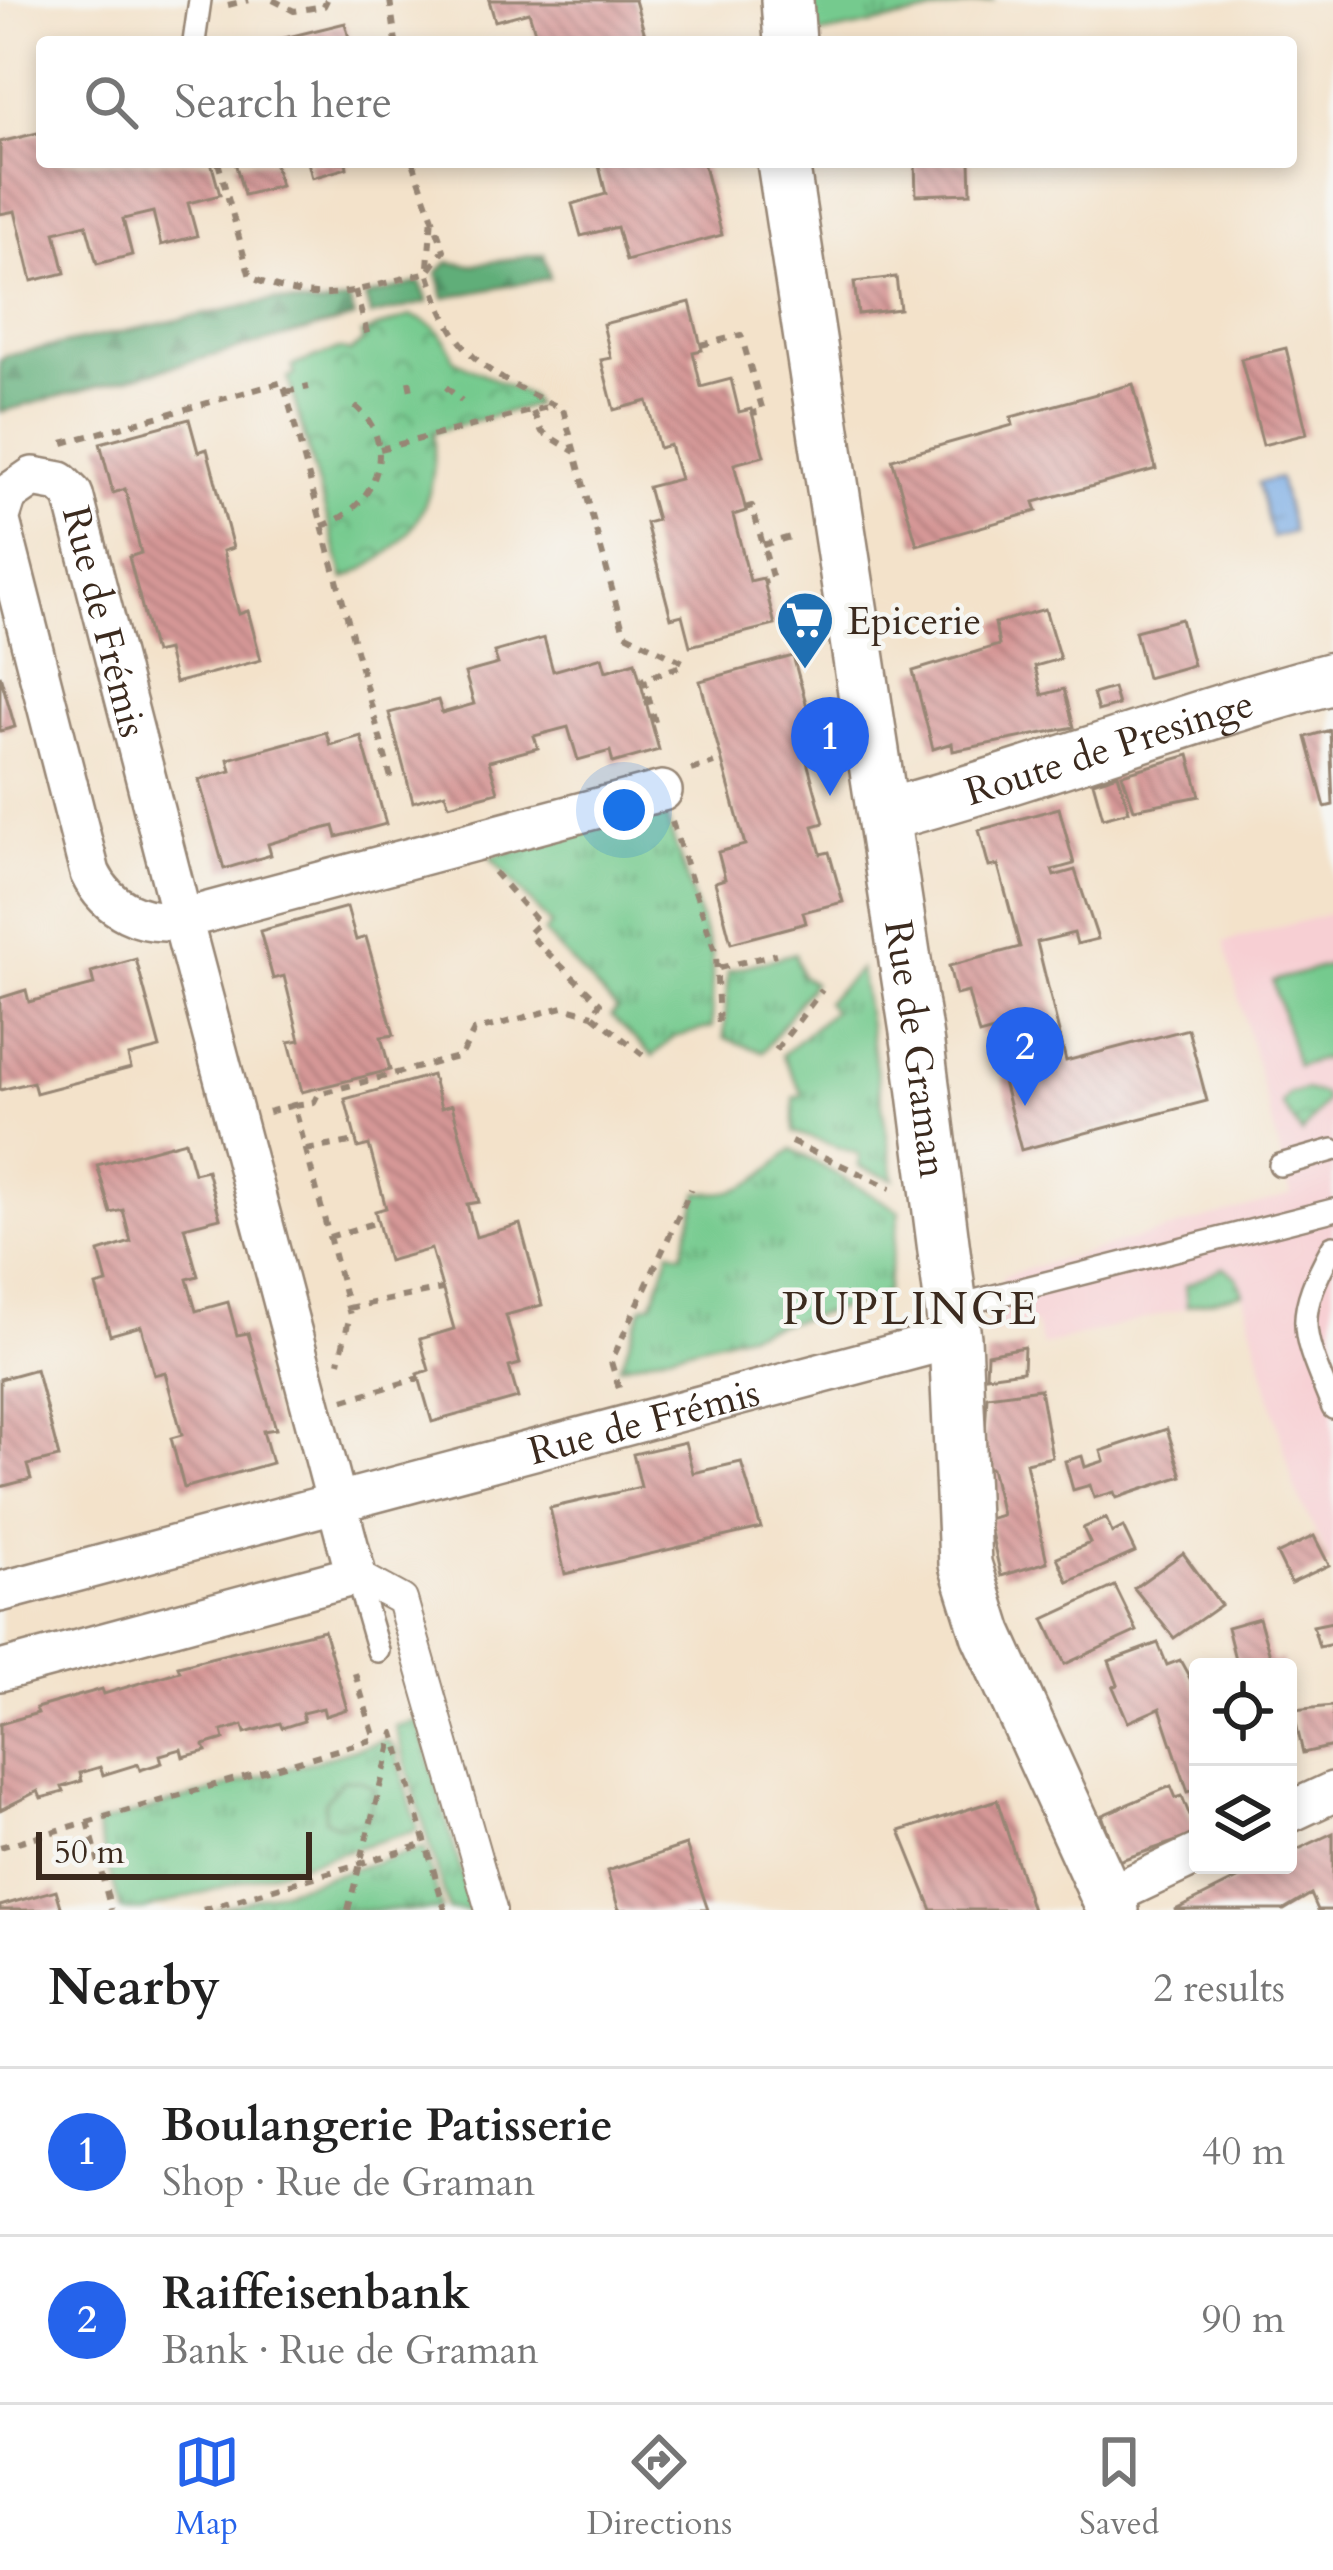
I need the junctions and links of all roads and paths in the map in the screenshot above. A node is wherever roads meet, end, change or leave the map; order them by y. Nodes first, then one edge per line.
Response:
1 (200, 0) edge
2 (273, 0) edge
3 (327, 0) edge
4 (390, 0) edge
5 (787, 0) edge
6 (195, 36) edge
7 (395, 36) edge
8 (790, 36) edge
9 (220, 168) edge
10 (414, 168) edge
11 (784, 168) edge
12 (433, 210) junction
13 (428, 269) junction
14 (355, 290) junction
15 (369, 340) dead end
16 (701, 345) dead end
17 (410, 381) dead end
18 (309, 387) dead end
19 (446, 387) dead end
20 (286, 392) junction
21 (411, 392) dead end
22 (462, 401) dead end
23 (354, 405) dead end
24 (555, 406) junction
25 (533, 412) junction
26 (752, 413) dead end
27 (380, 448) junction
28 (575, 452) junction
29 (33, 478) junction
30 (745, 508) dead end
31 (0, 519) edge
32 (322, 526) junction
33 (764, 582) dead end
34 (1333, 677) edge
35 (655, 722) dead end
36 (714, 763) dead end
37 (391, 778) dead end
38 (662, 791) junction
39 (885, 815) junction
40 (467, 843) junction
41 (182, 919) junction
42 (776, 954) dead end
43 (719, 968) junction
44 (822, 990) dead end
45 (592, 1015) junction
46 (718, 1027) dead end
47 (776, 1050) dead end
48 (649, 1060) dead end
49 (294, 1105) junction
50 (235, 1119) junction
51 (356, 1142) dead end
52 (791, 1142) dead end
53 (306, 1150) junction
54 (1333, 1150) edge
55 (1280, 1165) dead end
56 (691, 1189) dead end
57 (911, 1198) dead end
58 (1333, 1210) edge
59 (378, 1222) dead end
60 (329, 1237) junction
61 (1333, 1246) edge
62 (442, 1288) dead end
63 (348, 1308) junction
64 (953, 1323) junction
65 (332, 1377) dead end
66 (420, 1378) dead end
67 (332, 1394) dead end
68 (1333, 1408) edge
69 (606, 1431) junction
70 (333, 1503) junction
71 (356, 1575) junction
72 (0, 1592) edge
73 (348, 1649) dead end
74 (378, 1651) dead end
75 (0, 1671) edge
76 (394, 1732) junction
77 (374, 1737) junction
78 (1333, 1792) edge
79 (1297, 1809) edge
80 (88, 1821) junction
81 (426, 1844) junction
82 (0, 1846) edge
83 (1189, 1859) edge
84 (360, 1863) junction
85 (1110, 1904) edge
86 (111, 1910) edge
87 (202, 1910) edge
88 (347, 1910) edge
89 (446, 1910) edge
90 (491, 1910) edge

1 - 6 lane
2 - 3 path
4 - 7 path
5 - 8 street
9 - 14 path
10 - 12 path
11 - 39 street, Rue de Graman
12 - 13 path
12 - 13 path
13 - 14 path
13 - 24 path
14 - 15 path
16 - 26 path
17 - 21 path
18 - 20 path
19 - 22 path
20 - 29 path
20 - 32 path
23 - 27 path
24 - 25 path
24 - 28 path
25 - 27 path
25 - 28 path
27 - 32 path
28 - 35 path
29 - 31 street, Rue de Frémis
29 - 41 street, Rue de Frémis
30 - 33 path
31 - 41 street, Rue de Frémis
32 - 37 path
34 - 39 street, Route de Presinge
36 - 38 path
38 - 40 street, Rue de Frémis
38 - 43 path
39 - 64 street, Rue de Graman
40 - 41 street, Rue de Frémis
40 - 45 path
41 - 50 street, Rue de Frémis
42 - 43 path
43 - 46 path
44 - 47 path
45 - 48 path
45 - 49 path
49 - 50 path
49 - 53 path
50 - 70 street, Rue de Frémis
51 - 53 path
52 - 57 path
53 - 60 path
54 - 55 lane
56 - 69 path
58 - 64 lane
59 - 60 path
60 - 63 path
61 - 68 lane
62 - 63 path
63 - 65 path
64 - 69 street, Rue de Frémis
64 - 85 street, Rue de Graman
66 - 67 path
69 - 70 street, Rue de Frémis
70 - 71 street, Rue de Frémis
70 - 72 street, Rue de Frémis
71 - 74 lane
71 - 75 street
71 - 90 street
73 - 77 path
76 - 77 path
76 - 81 path
76 - 84 path
77 - 80 path
78 - 79 street
80 - 82 path
80 - 86 path
81 - 84 path
81 - 89 path
83 - 85 street
84 - 87 path
84 - 88 path

